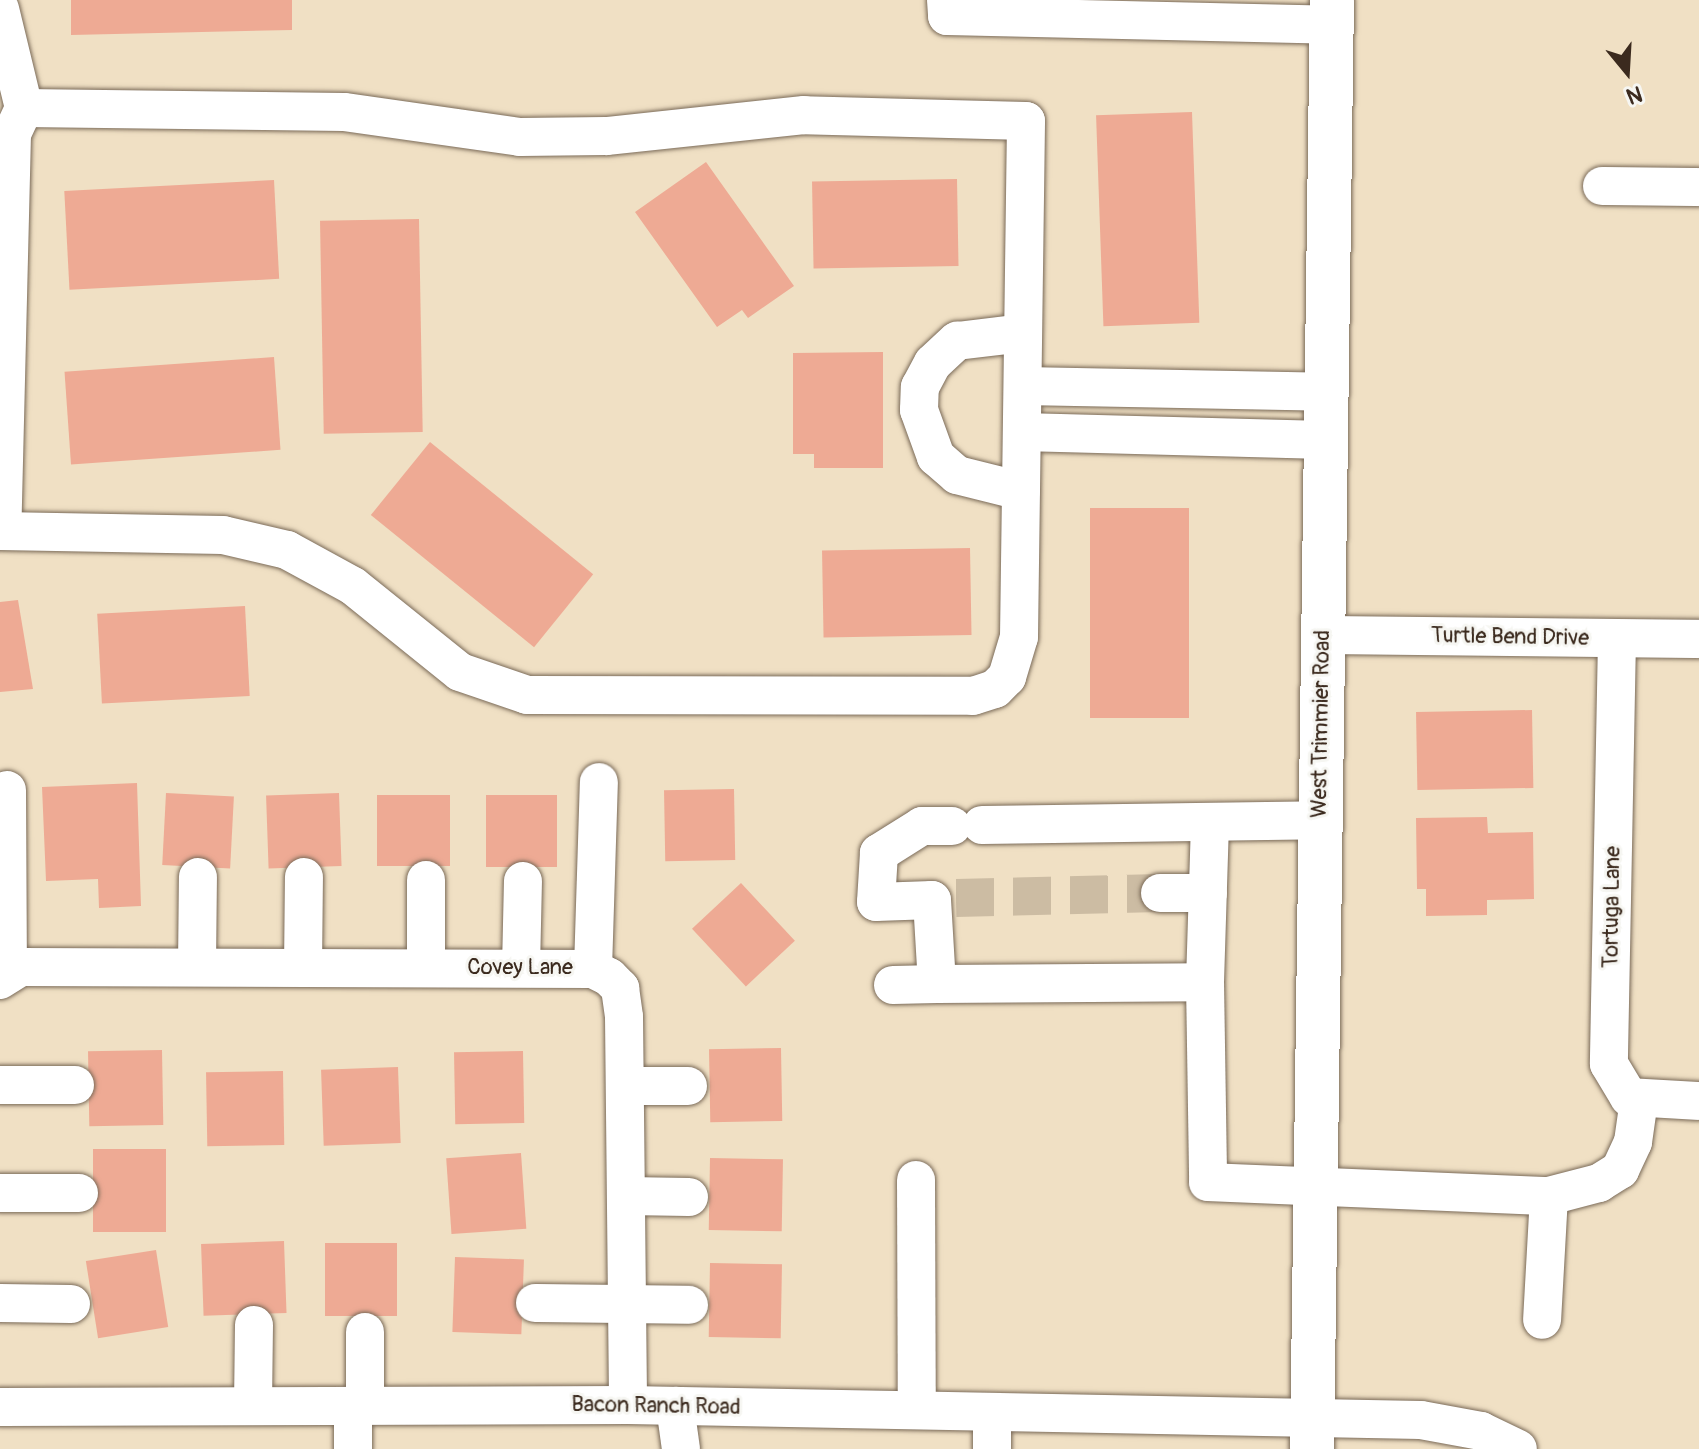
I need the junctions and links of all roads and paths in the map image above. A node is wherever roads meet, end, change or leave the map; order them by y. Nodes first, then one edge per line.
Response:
1 (946, 0) edge
2 (0, 9) edge
3 (1214, 11) edge
4 (1332, 12) edge
5 (24, 108) junction
6 (1602, 186) dead end
7 (1699, 187) edge
8 (1023, 333) junction
9 (1023, 386) junction
10 (1326, 392) junction
11 (1022, 432) junction
12 (1325, 440) junction
13 (1021, 491) junction
14 (1, 531) edge
15 (1322, 635) junction
16 (1617, 639) junction
17 (1699, 639) edge
18 (599, 782) dead end
19 (7, 790) dead end
20 (1320, 820) junction
21 (1210, 823) junction
22 (198, 877) dead end
23 (304, 877) dead end
24 (426, 880) dead end
25 (523, 881) dead end
26 (1160, 893) tunnel mouth
27 (1208, 893) junction
28 (197, 967) junction
29 (303, 968) junction
30 (426, 968) junction
31 (521, 968) junction
32 (593, 969) junction
33 (4, 976) edge
34 (1205, 982) junction
35 (937, 984) junction
36 (893, 985) dead end
37 (0, 1085) edge
38 (75, 1085) dead end
39 (625, 1086) junction
40 (688, 1086) dead end
41 (1639, 1100) junction
42 (1699, 1101) edge
43 (916, 1180) dead end
44 (1315, 1185) junction
45 (0, 1193) edge
46 (79, 1193) dead end
47 (626, 1196) junction
48 (1549, 1196) junction
49 (689, 1197) dead end
50 (0, 1303) edge
51 (535, 1303) dead end
52 (71, 1304) dead end
53 (627, 1304) junction
54 (689, 1305) dead end
55 (1542, 1320) dead end
56 (254, 1325) dead end
57 (365, 1332) dead end
58 (628, 1405) junction
59 (253, 1406) junction
60 (359, 1406) junction
61 (675, 1406) junction
62 (0, 1407) edge
63 (917, 1410) junction
64 (992, 1412) junction
65 (1312, 1433) edge
66 (353, 1449) edge
67 (681, 1449) edge
68 (992, 1449) edge
69 (1518, 1449) edge

1 - 3 street
2 - 5 street
3 - 4 street
4 - 10 main road, West Trimmier Road
5 - 8 street
5 - 14 street
6 - 7 street
8 - 9 street
8 - 13 street
9 - 10 street
9 - 11 street
10 - 12 main road, West Trimmier Road
11 - 12 street
11 - 13 street
12 - 15 main road, West Trimmier Road
13 - 14 street
15 - 16 street, Turtle Bend Drive
15 - 20 main road, West Trimmier Road
16 - 17 street, Turtle Bend Drive
16 - 41 street, Tortuga Lane
18 - 32 street
19 - 33 street
20 - 21 street
20 - 44 main road, West Trimmier Road
21 - 27 street
21 - 35 street
22 - 28 street
23 - 29 street
24 - 30 street
25 - 31 street
26 - 27 street
27 - 34 street
28 - 29 street, Covey Lane
28 - 33 street, Covey Lane
29 - 30 street, Covey Lane
30 - 31 street, Covey Lane
31 - 32 street, Covey Lane
32 - 39 street, Covey Lane
34 - 35 street
34 - 44 street
35 - 36 street
37 - 38 street
39 - 40 street
39 - 47 street, Covey Lane
41 - 42 street
41 - 48 street
43 - 63 street
44 - 48 street
44 - 65 main road, West Trimmier Road
45 - 46 street
47 - 49 street
47 - 53 street, Covey Lane
48 - 55 street
50 - 52 street
51 - 53 street
53 - 54 street
53 - 58 street, Covey Lane
56 - 59 street
57 - 60 street
58 - 60 street, Bacon Ranch Road
58 - 61 street, Bacon Ranch Road
59 - 60 street, Bacon Ranch Road
59 - 62 street, Bacon Ranch Road
60 - 66 street
61 - 63 street, Bacon Ranch Road
61 - 67 street
63 - 64 street, Bacon Ranch Road
64 - 65 street, Bacon Ranch Road
64 - 68 street
65 - 69 street, Bacon Ranch Road

